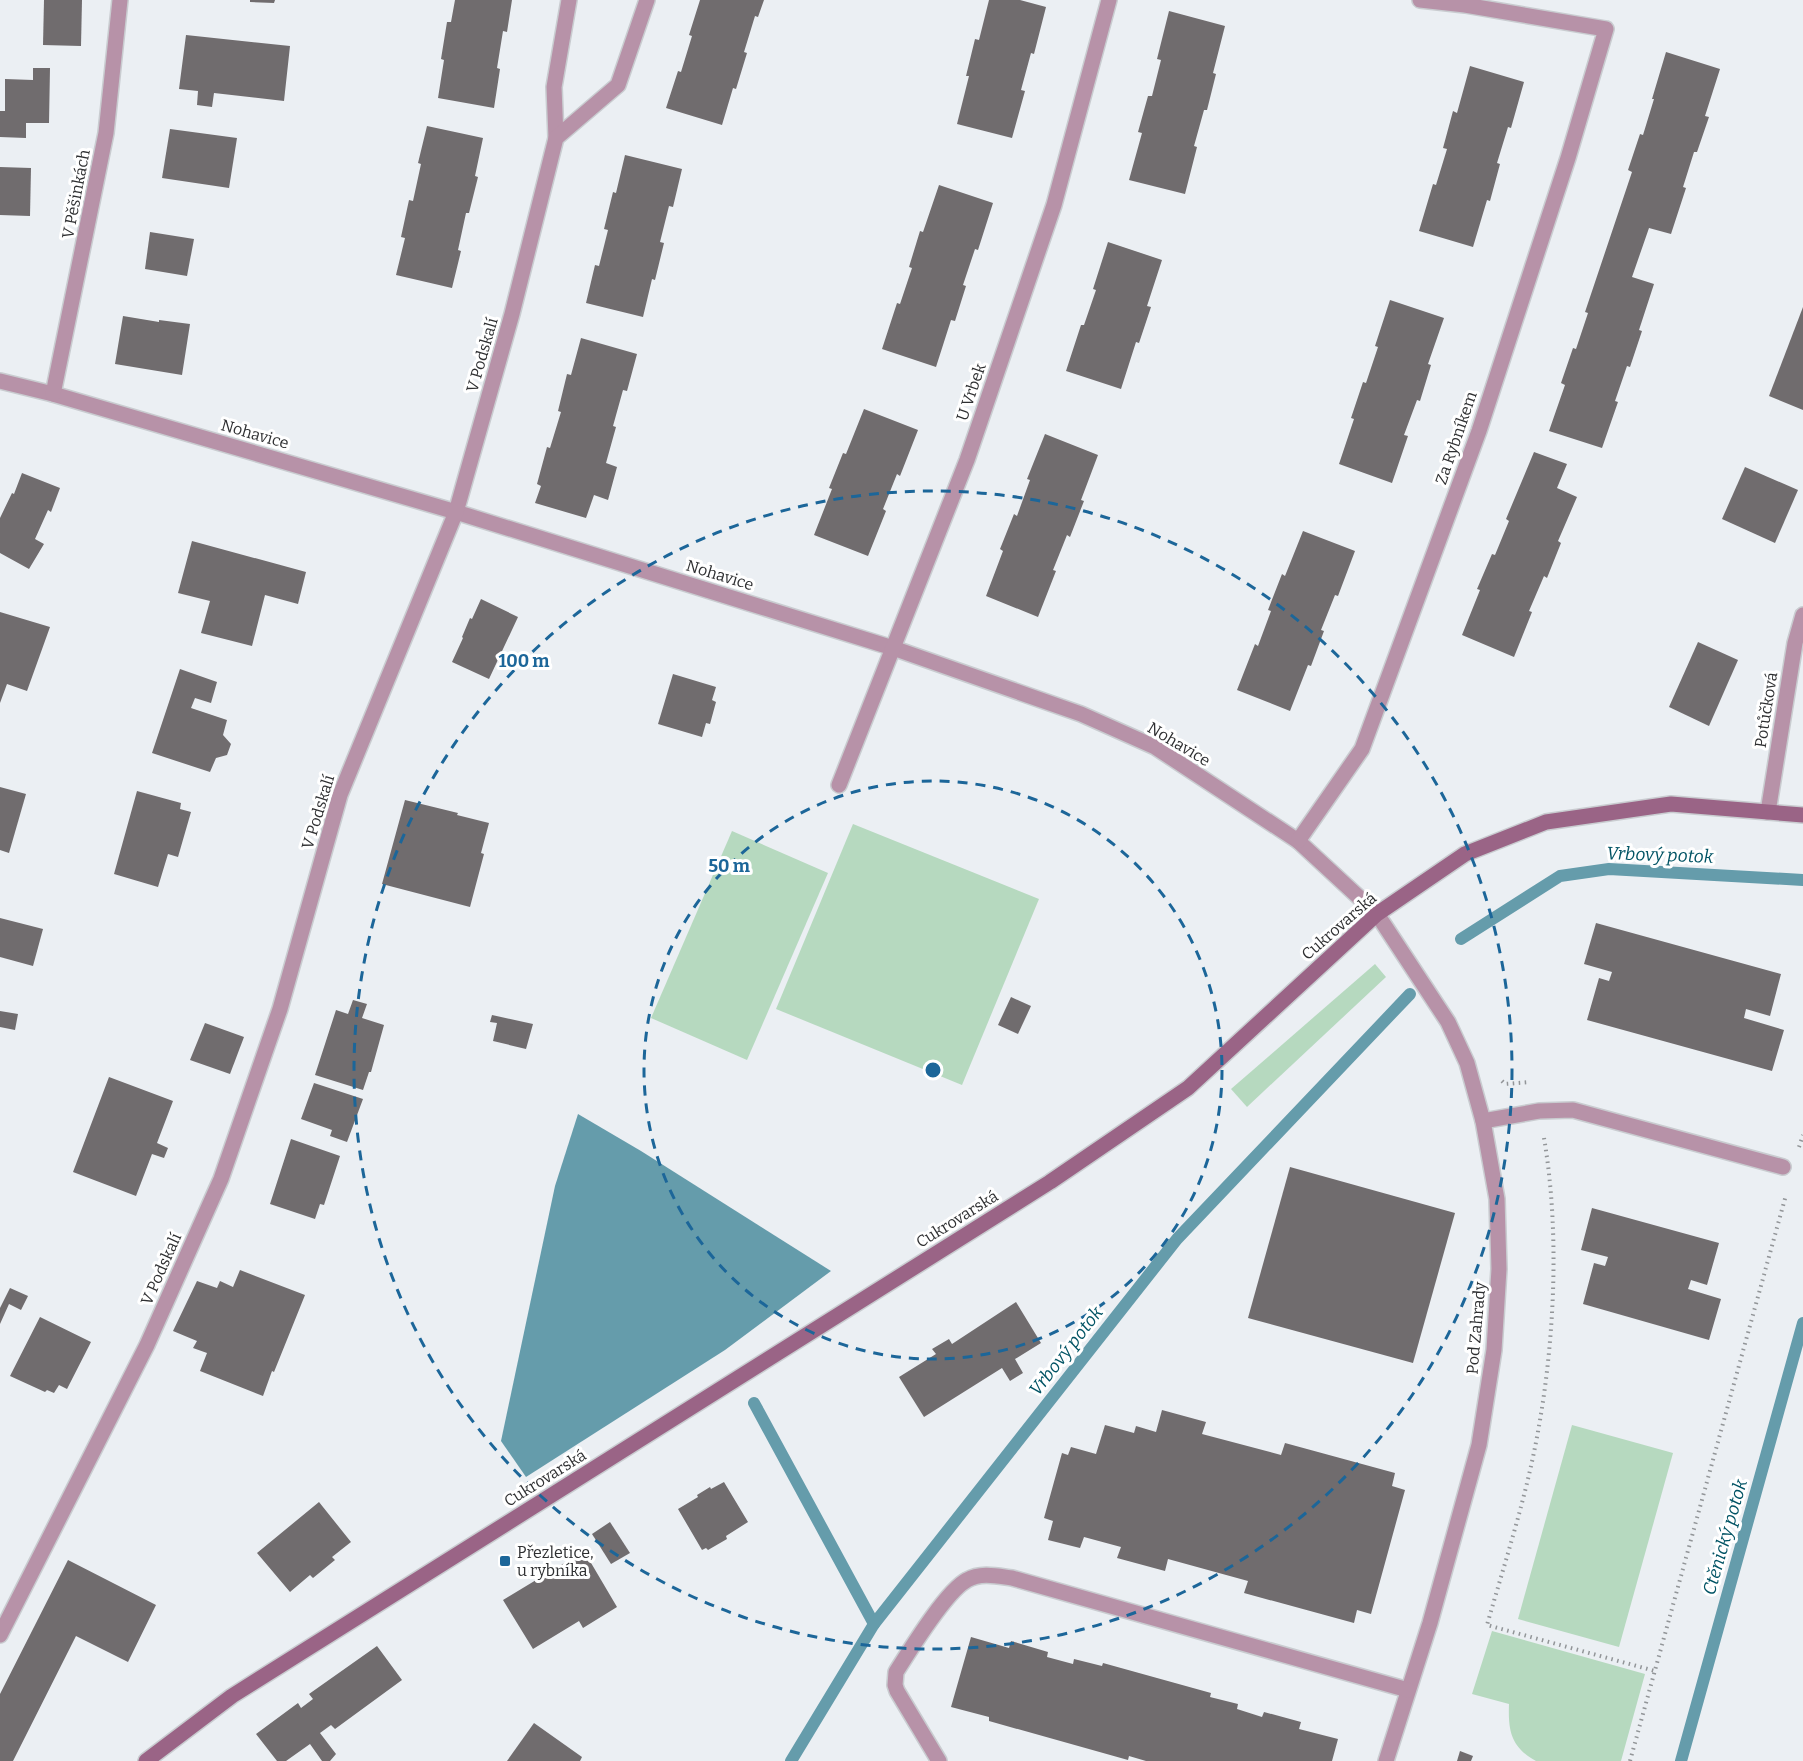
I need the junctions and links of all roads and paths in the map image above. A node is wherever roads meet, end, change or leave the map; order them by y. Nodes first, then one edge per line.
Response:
1 (120, 0) edge
2 (569, 0) edge
3 (647, 0) edge
4 (1109, 0) edge
5 (1420, 0) edge
6 (556, 138) junction
7 (0, 381) edge
8 (53, 394) junction
9 (456, 512) junction
10 (1803, 615) edge
11 (893, 648) junction
12 (839, 785) dead end
13 (1768, 812) junction
14 (1803, 815) edge
15 (1298, 841) junction
16 (1377, 914) junction
17 (1483, 1120) junction
18 (1784, 1167) dead end
19 (1787, 1192) dead end
20 (1487, 1624) dead end
21 (0, 1635) edge
22 (1655, 1671) junction
23 (1408, 1690) junction
24 (146, 1761) edge
25 (939, 1761) edge
26 (1386, 1761) edge
27 (1630, 1761) edge

1 - 8 street, V Pěšinkách
2 - 6 street, V Podskalí
3 - 6 street
4 - 11 street, U Vrbek
5 - 15 street, Za Rybníkem
6 - 9 street, V Podskalí
7 - 8 street, Nohavice
8 - 9 street, Nohavice
9 - 11 street, Nohavice
9 - 21 street, V Podskalí
10 - 13 street, Potůčková
11 - 12 street, U Vrbek
11 - 15 street, Nohavice
13 - 14 street, Cukrovarská
13 - 16 street, Cukrovarská
15 - 16 street, Nohavice
16 - 17 street, Pod Zahrady
16 - 24 street, Cukrovarská
17 - 18 street
17 - 23 street, Pod Zahrady
19 - 22 path
20 - 22 path
22 - 27 path
23 - 25 street
23 - 26 street, Pod Zahrady

